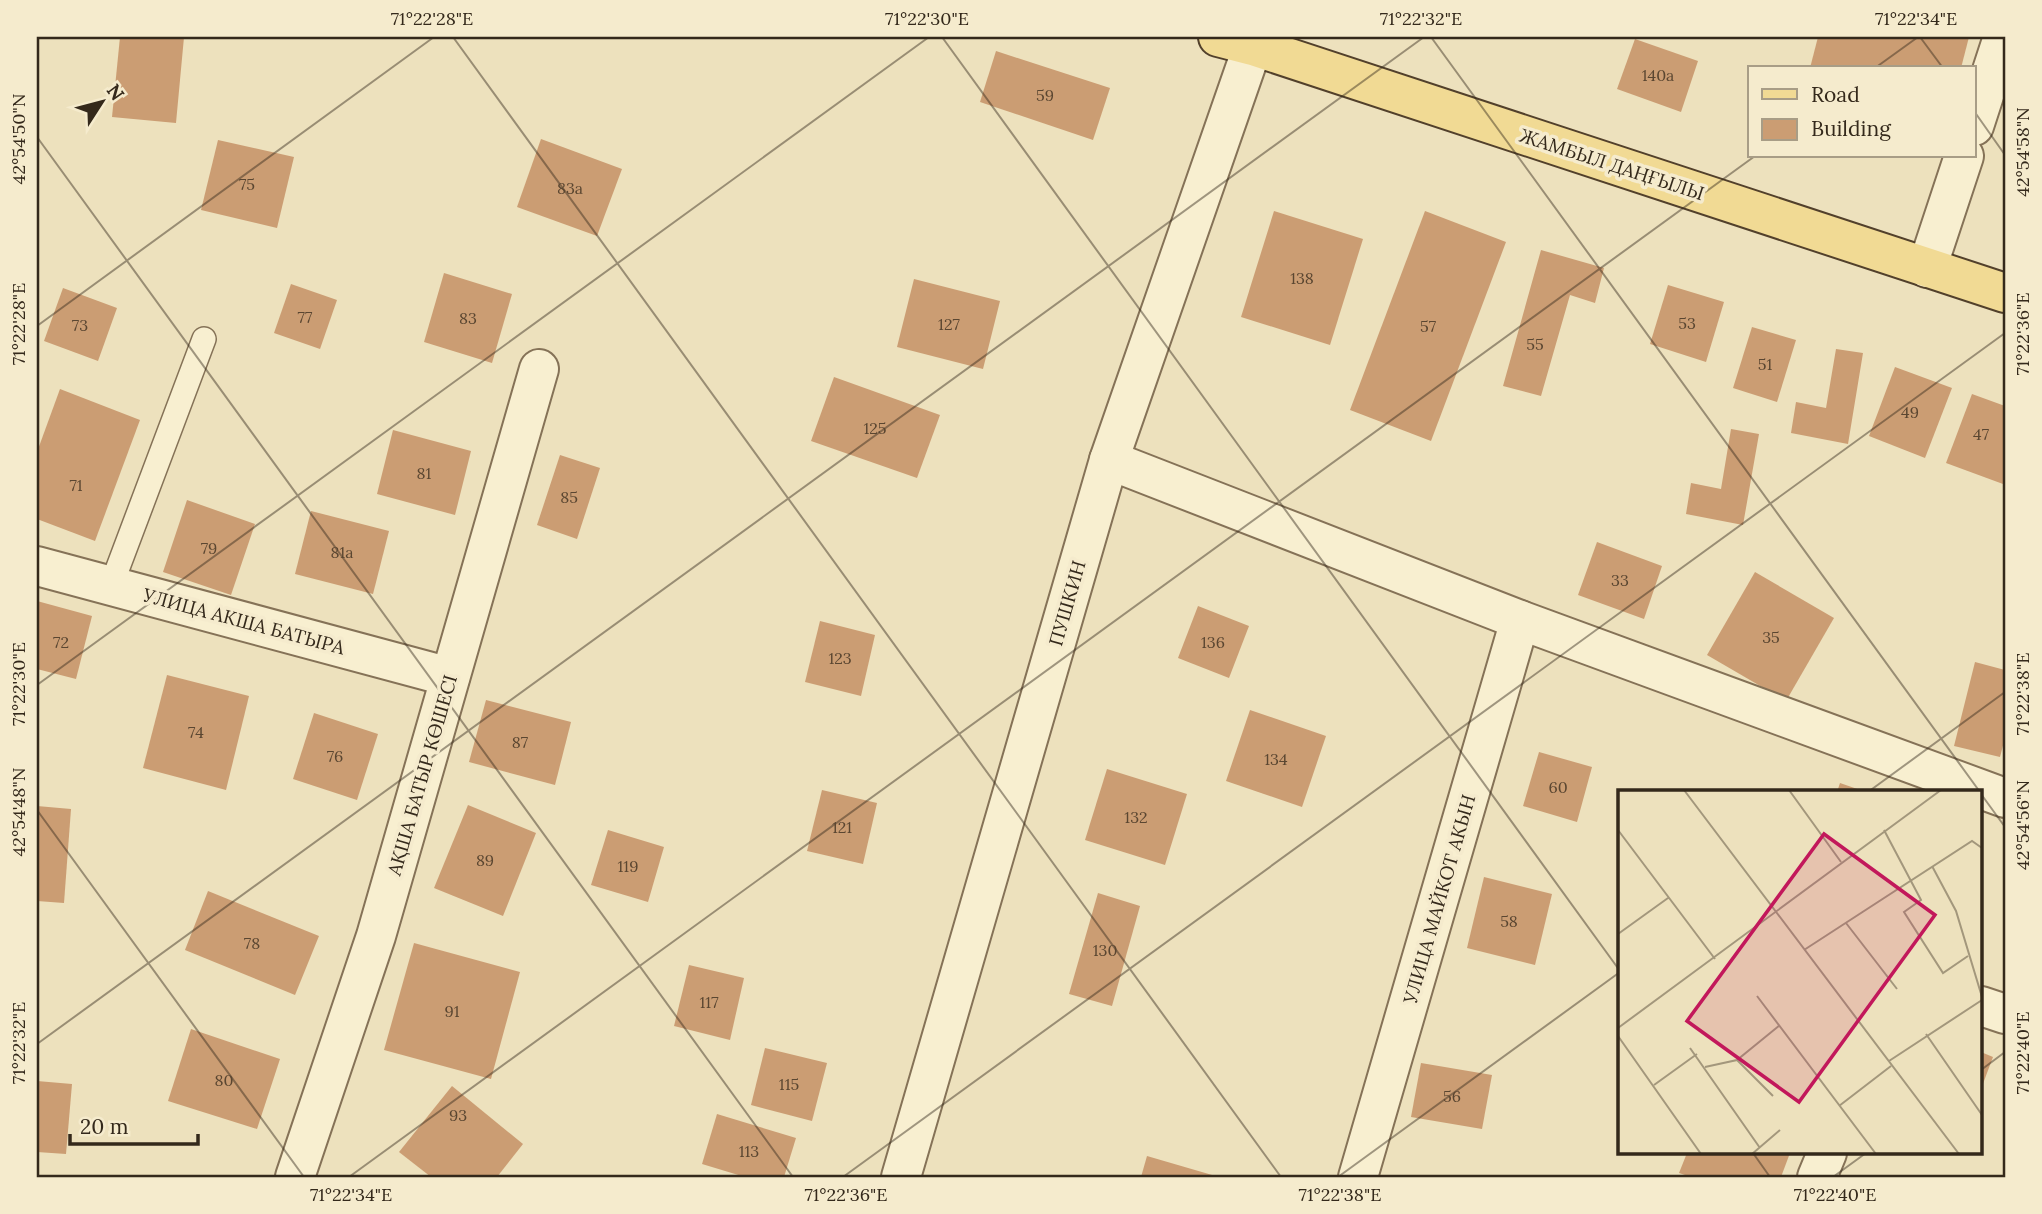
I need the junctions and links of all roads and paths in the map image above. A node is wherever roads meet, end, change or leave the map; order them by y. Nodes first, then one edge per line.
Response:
1 (2003, 37) edge
2 (1242, 40) edge
3 (1976, 120) edge
4 (1963, 158) edge
5 (1927, 268) junction
6 (2005, 293) edge
7 (204, 339) dead end
8 (539, 369) dead end
9 (1109, 460) junction
10 (37, 566) edge
11 (111, 586) junction
12 (1520, 620) junction
13 (450, 677) junction
14 (2005, 798) edge
15 (1982, 1006) edge
16 (2005, 1014) edge
17 (1827, 1154) edge
18 (295, 1177) edge
19 (901, 1177) edge
20 (1358, 1177) edge
21 (1818, 1177) edge

1 - 3 street
2 - 5 main road, ЖАМБЫЛ ДАҢҒЫЛЫ
2 - 9 street, ПУШКИН
4 - 5 street
5 - 6 main road, ЖАМБЫЛ ДАҢҒЫЛЫ
7 - 11 lane
8 - 13 street, АҚША БАТЫР КӨШЕСІ
9 - 12 street
9 - 19 street, ПУШКИН
10 - 11 street, УЛИЦА АКША БАТЫРА
11 - 13 street, УЛИЦА АКША БАТЫРА
12 - 14 street
12 - 20 street, УЛИЦА МАЙКОТ АКЫН
13 - 18 street, АҚША БАТЫР КӨШЕСІ
15 - 16 street
17 - 21 street

